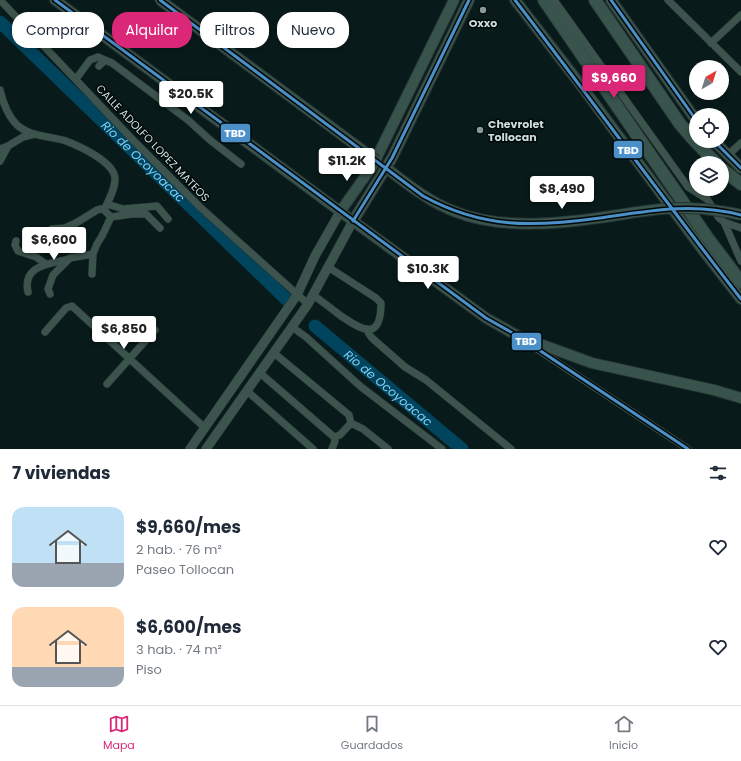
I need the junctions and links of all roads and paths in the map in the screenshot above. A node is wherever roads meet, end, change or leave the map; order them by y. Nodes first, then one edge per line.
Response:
1 (0, 0) edge
2 (54, 0) edge
3 (160, 0) edge
4 (454, 0) edge
5 (469, 0) edge
6 (515, 0) edge
7 (544, 0) edge
8 (554, 0) edge
9 (595, 0) edge
10 (612, 0) edge
11 (668, 0) edge
12 (741, 15) edge
13 (711, 43) junction
14 (741, 72) edge
15 (76, 79) junction
16 (0, 90) edge
17 (689, 110) edge
18 (35, 134) junction
19 (741, 142) edge
20 (8, 146) junction
21 (722, 148) edge
22 (0, 149) edge
23 (728, 154) junction
24 (709, 156) edge
25 (0, 161) edge
26 (241, 164) dead end
27 (741, 168) edge
28 (729, 175) edge
29 (741, 184) edge
30 (106, 207) junction
31 (340, 212) junction
32 (741, 215) edge
33 (111, 217) junction
34 (168, 219) dead end
35 (353, 221) junction
36 (724, 222) junction
37 (160, 228) dead end
38 (741, 228) edge
39 (52, 229) dead end
40 (16, 241) dead end
41 (93, 254) junction
42 (70, 258) junction
43 (741, 261) edge
44 (46, 264) junction
45 (328, 266) junction
46 (92, 274) dead end
47 (741, 282) edge
48 (28, 292) dead end
49 (50, 294) dead end
50 (297, 295) junction
51 (313, 295) junction
52 (741, 299) edge
53 (308, 304) junction
54 (292, 327) junction
55 (368, 329) junction
56 (155, 330) dead end
57 (45, 332) dead end
58 (518, 336) junction
59 (274, 353) junction
60 (129, 359) junction
61 (260, 373) junction
62 (107, 384) dead end
63 (247, 391) junction
64 (741, 398) edge
65 (350, 423) junction
66 (205, 428) junction
67 (334, 436) junction
68 (190, 449) edge
69 (206, 449) edge
70 (313, 449) edge
71 (332, 449) edge
72 (388, 449) edge
73 (442, 449) edge
74 (511, 449) edge
75 (688, 449) edge

1 - 15 street, CALLE ADOLFO LOPEZ MATEOS
2 - 31 main road
3 - 32 main road, bridge
4 - 31 main road
5 - 35 main road
6 - 52 main road
7 - 47 highway
8 - 36 street
9 - 24 highway
10 - 17 main road
11 - 13 street
12 - 13 street
13 - 14 street
15 - 26 street
15 - 50 street, CALLE ADOLFO LOPEZ MATEOS
16 - 18 street
18 - 20 street
18 - 30 street
19 - 23 street
20 - 22 street
20 - 25 street
21 - 23 main road
23 - 27 main road
28 - 29 highway
30 - 33 street
30 - 34 street
30 - 39 street
31 - 35 main road
31 - 50 street
33 - 37 street
33 - 41 street
35 - 45 street
35 - 58 main road
36 - 38 street
36 - 43 street
40 - 44 street
41 - 42 street
41 - 46 street
42 - 44 street
42 - 49 street
44 - 48 street
45 - 51 street
45 - 55 street
50 - 53 street, CALLE ADOLFO LOPEZ MATEOS
50 - 66 street
51 - 53 street
51 - 55 street
53 - 54 street
54 - 59 street
54 - 73 street
55 - 74 street
56 - 60 street
57 - 60 street
58 - 64 main road
58 - 75 street
59 - 61 street
59 - 65 street
60 - 62 street
60 - 66 street
61 - 63 street
61 - 67 street
63 - 69 street
63 - 70 street
65 - 67 street
65 - 72 street
66 - 68 street
67 - 71 street

